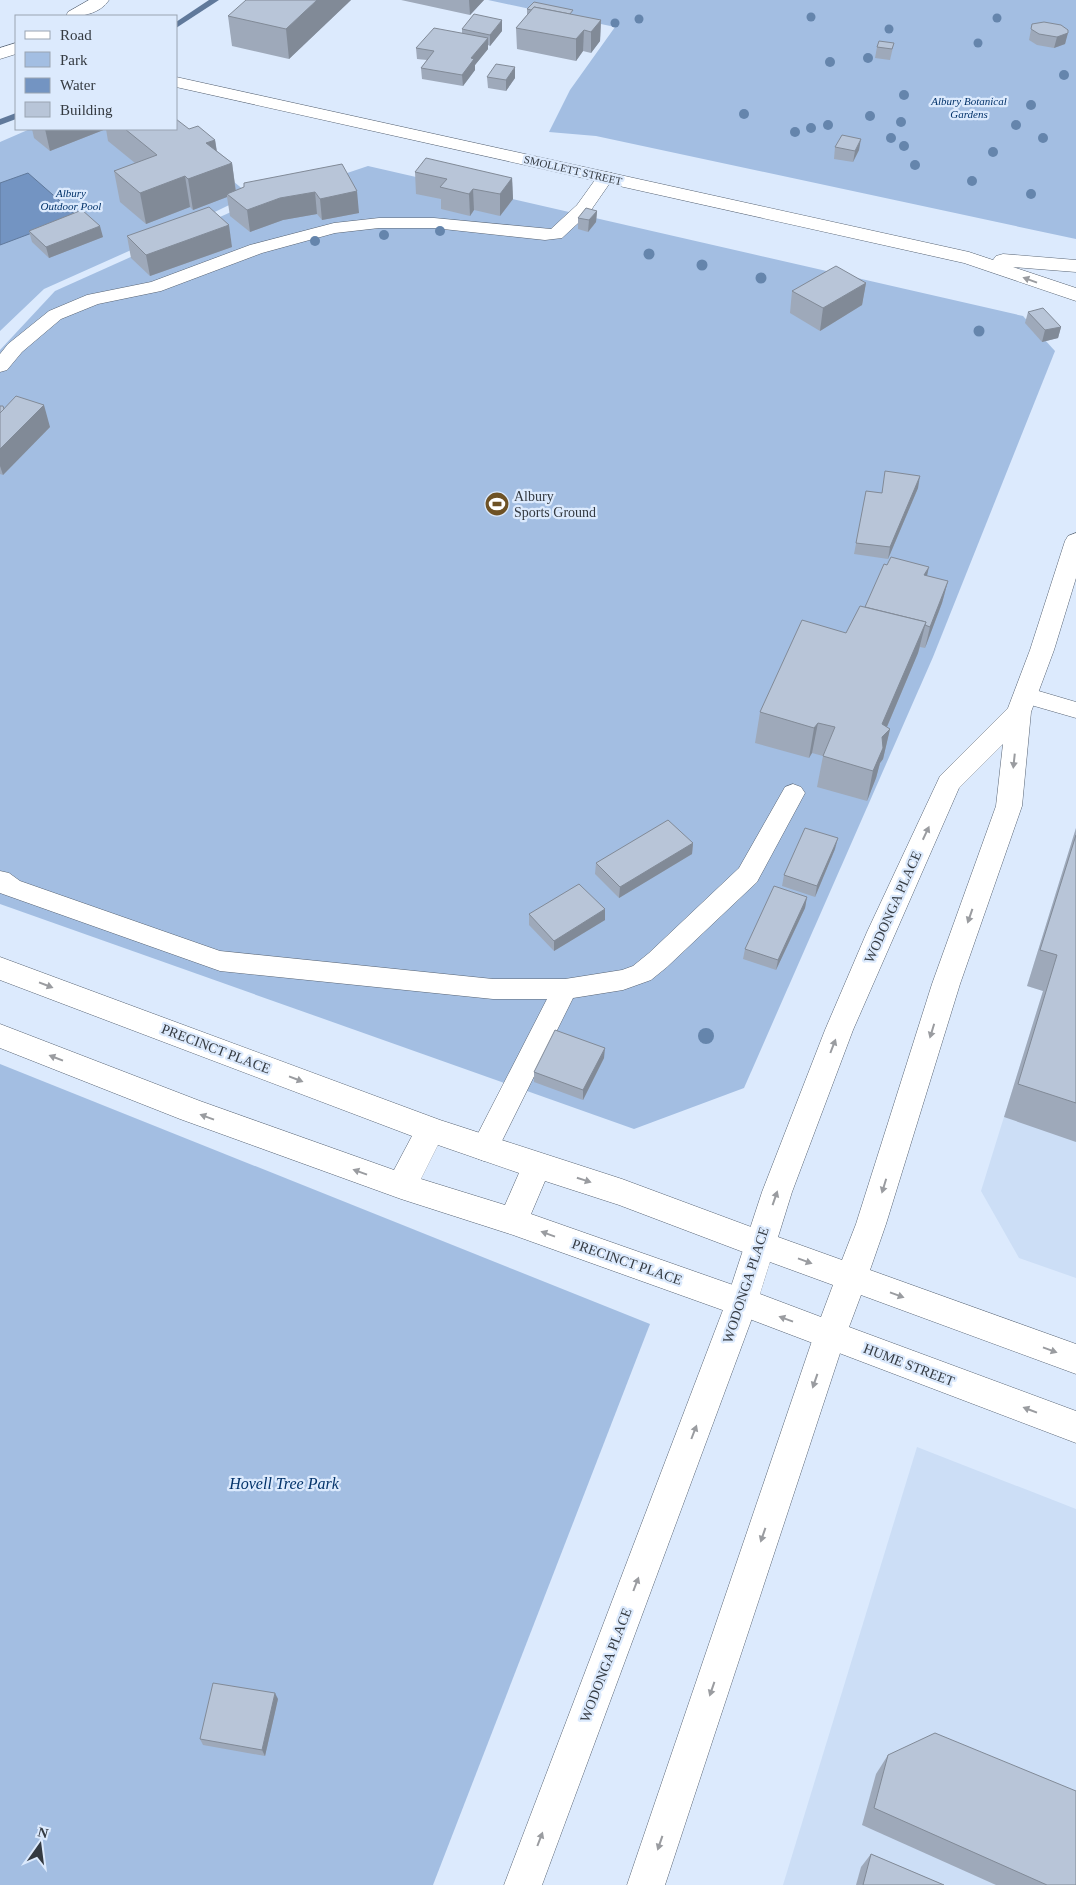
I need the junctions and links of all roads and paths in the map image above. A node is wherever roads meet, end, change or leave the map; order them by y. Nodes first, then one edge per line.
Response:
1 (101, 0) edge
2 (76, 15) edge
3 (15, 48) edge
4 (0, 54) edge
5 (178, 82) edge
6 (606, 177) junction
7 (969, 258) junction
8 (1076, 266) edge
9 (1076, 296) edge
10 (0, 366) edge
11 (1076, 541) edge
12 (1022, 704) junction
13 (1076, 710) edge
14 (793, 793) dead end
15 (0, 880) edge
16 (0, 968) edge
17 (565, 989) junction
18 (0, 1036) edge
19 (431, 1130) junction
20 (484, 1149) junction
21 (537, 1165) junction
22 (401, 1186) junction
23 (513, 1221) junction
24 (759, 1244) junction
25 (851, 1278) junction
26 (742, 1302) junction
27 (830, 1335) junction
28 (1076, 1359) edge
29 (1076, 1427) edge
30 (523, 1885) edge
31 (646, 1885) edge

1 - 2 main road
3 - 4 main road
5 - 6 main road, SMOLLETT STREET
6 - 7 main road, SMOLLETT STREET
6 - 10 lane
7 - 8 main road, SMOLLETT STREET
9 -> 7 main road, SMOLLETT STREET
11 - 12 main road, WODONGA PLACE
12 - 13 lane
24 -> 12 main road, WODONGA PLACE
12 -> 25 main road, WODONGA PLACE
14 - 17 lane
15 - 17 lane
16 -> 19 main road, PRECINCT PLACE
17 - 20 lane
22 -> 18 main road, PRECINCT PLACE
19 - 20 main road, PRECINCT PLACE
19 - 22 main road
20 - 21 main road, PRECINCT PLACE
21 - 23 main road
21 -> 24 main road, PRECINCT PLACE
22 - 23 main road, PRECINCT PLACE
26 -> 23 main road, PRECINCT PLACE
24 -> 25 main road
24 - 26 main road, WODONGA PLACE
25 - 27 main road, WODONGA PLACE
25 -> 28 main road
27 -> 26 main road, HUME STREET
30 -> 26 main road, WODONGA PLACE
29 -> 27 main road, HUME STREET
27 -> 31 main road, WODONGA PLACE

